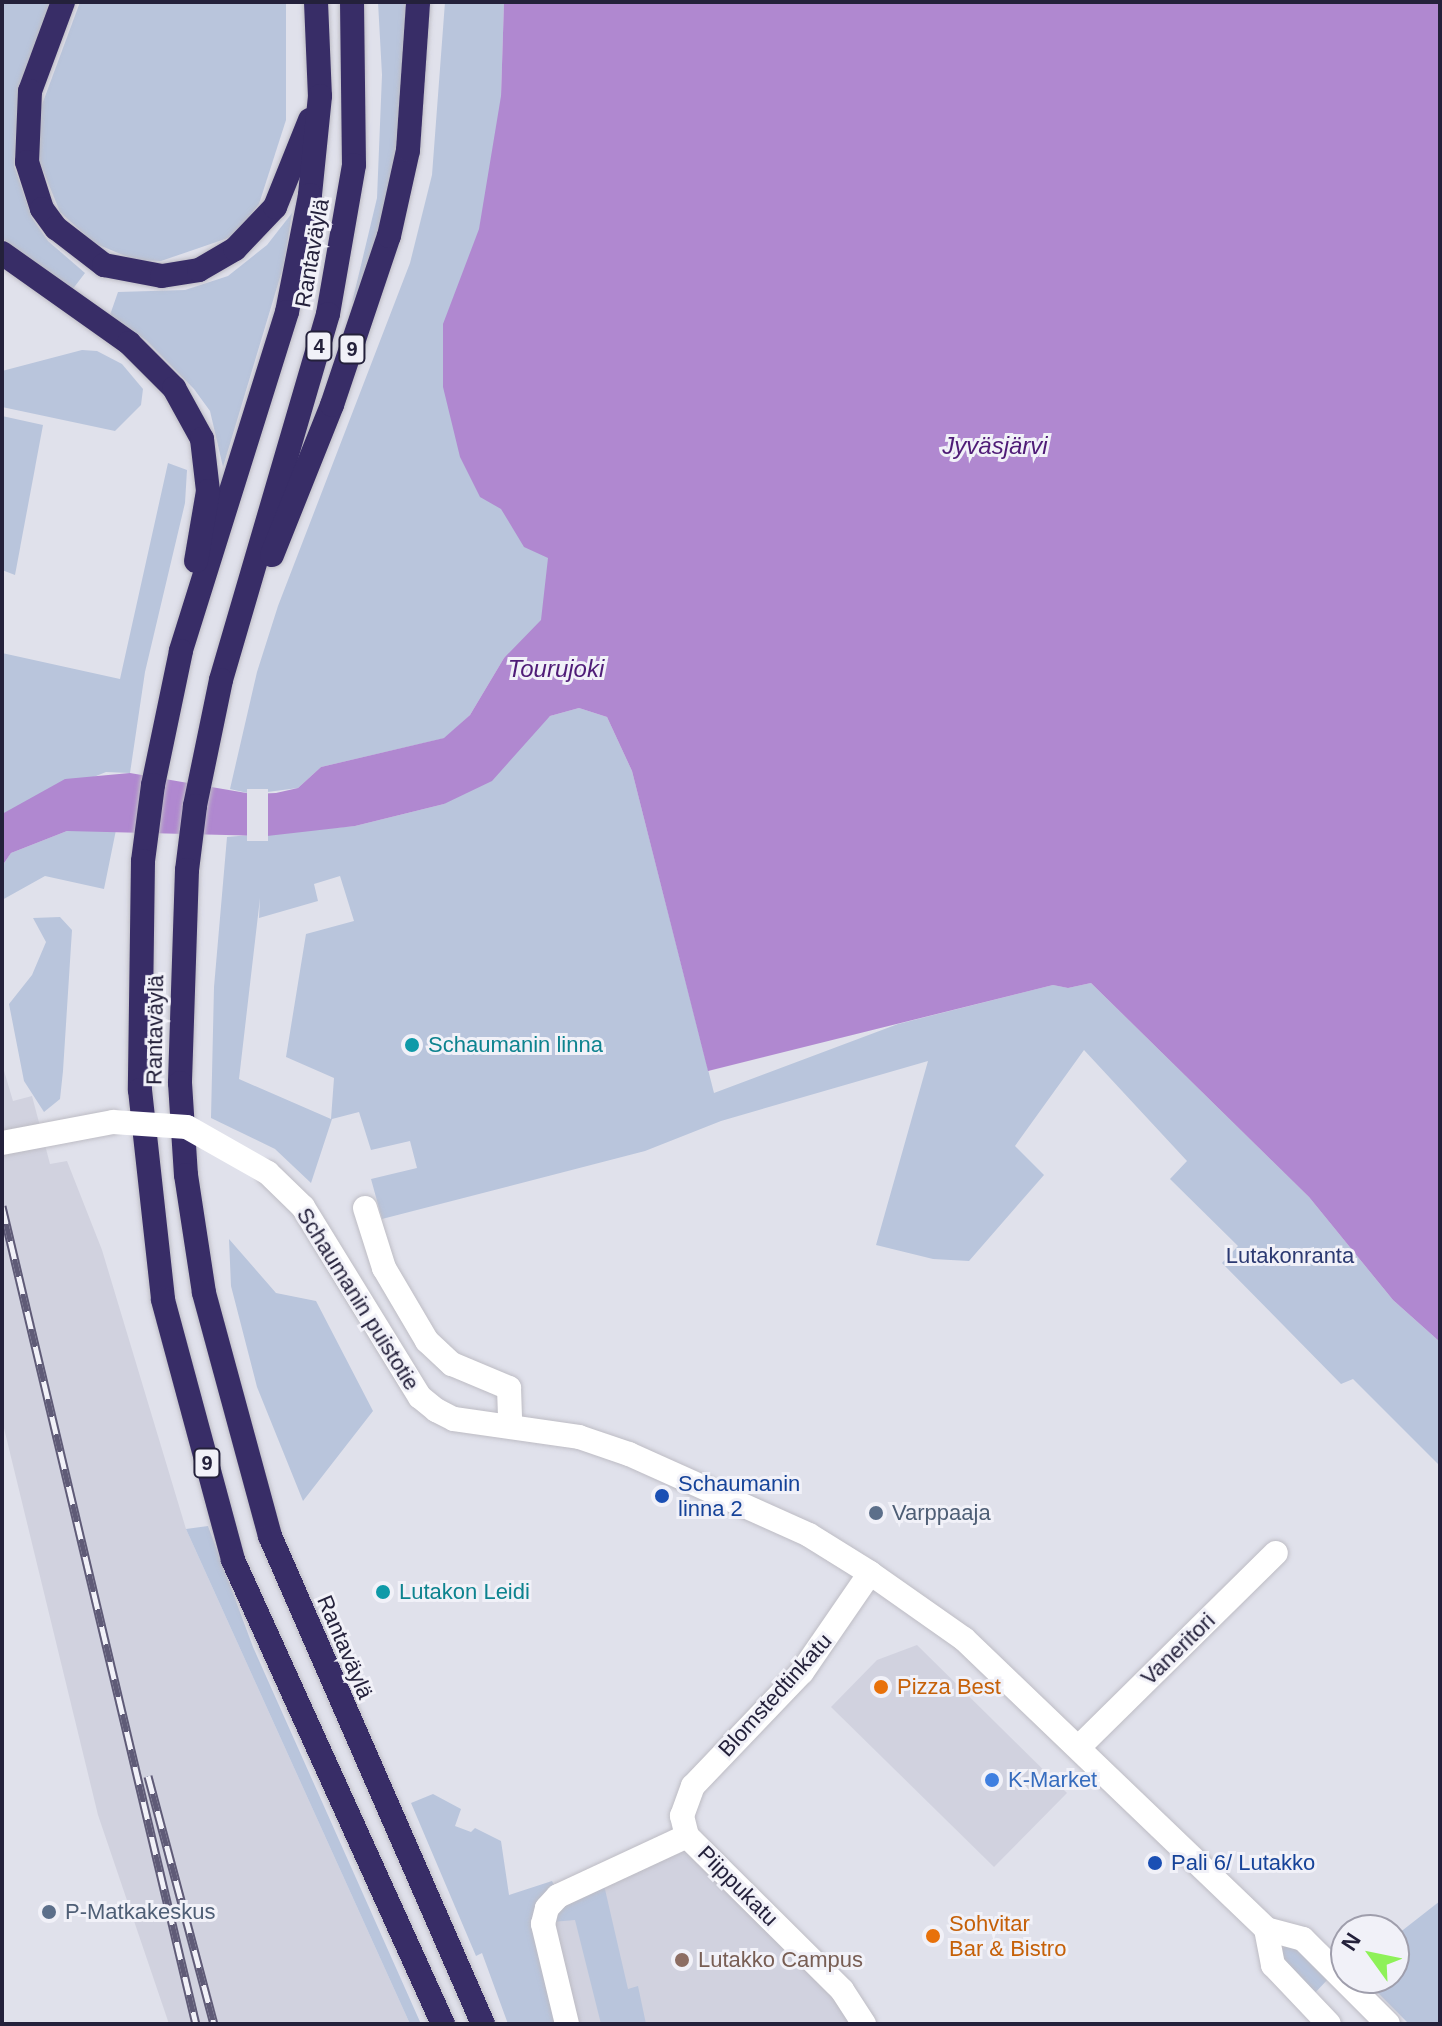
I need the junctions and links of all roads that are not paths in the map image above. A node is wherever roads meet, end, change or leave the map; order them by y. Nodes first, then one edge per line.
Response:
1 (63, 2) edge
2 (316, 2) edge
3 (352, 2) edge
4 (418, 2) edge
5 (320, 96) junction
6 (2, 253) edge
7 (181, 651) junction
8 (221, 680) junction
9 (2, 1143) edge
10 (365, 1208) dead end
11 (510, 1426) junction
12 (1276, 1553) dead end
13 (870, 1573) junction
14 (1080, 1746) junction
15 (685, 1826) junction
16 (1266, 1929) junction
17 (443, 2024) edge
18 (483, 2024) edge
19 (567, 2024) edge
20 (864, 2024) edge
21 (1329, 2024) edge
22 (1388, 2024) edge

1 - 5 highway
2 - 5 highway, Rantaväylä
3 - 8 highway, Rantaväylä / 4
4 - 8 highway, 9
5 - 7 highway, Rantaväylä / 9
6 - 7 highway, 9
7 - 17 highway, Rantaväylä / 9
8 - 18 highway, Rantaväylä / 9
9 - 11 street, Schaumanin puistotie, bridge
10 - 11 street
11 - 13 street, Schaumanin puistotie
12 - 14 street, Vaneritori
13 - 14 street, Schaumanin puistotie
13 - 15 street, Blomstedtinkatu
14 - 16 street, Schaumanin puistotie
15 - 19 street
15 - 20 street, Piippukatu
16 - 21 street
16 - 22 street, Schaumanin puistotie

